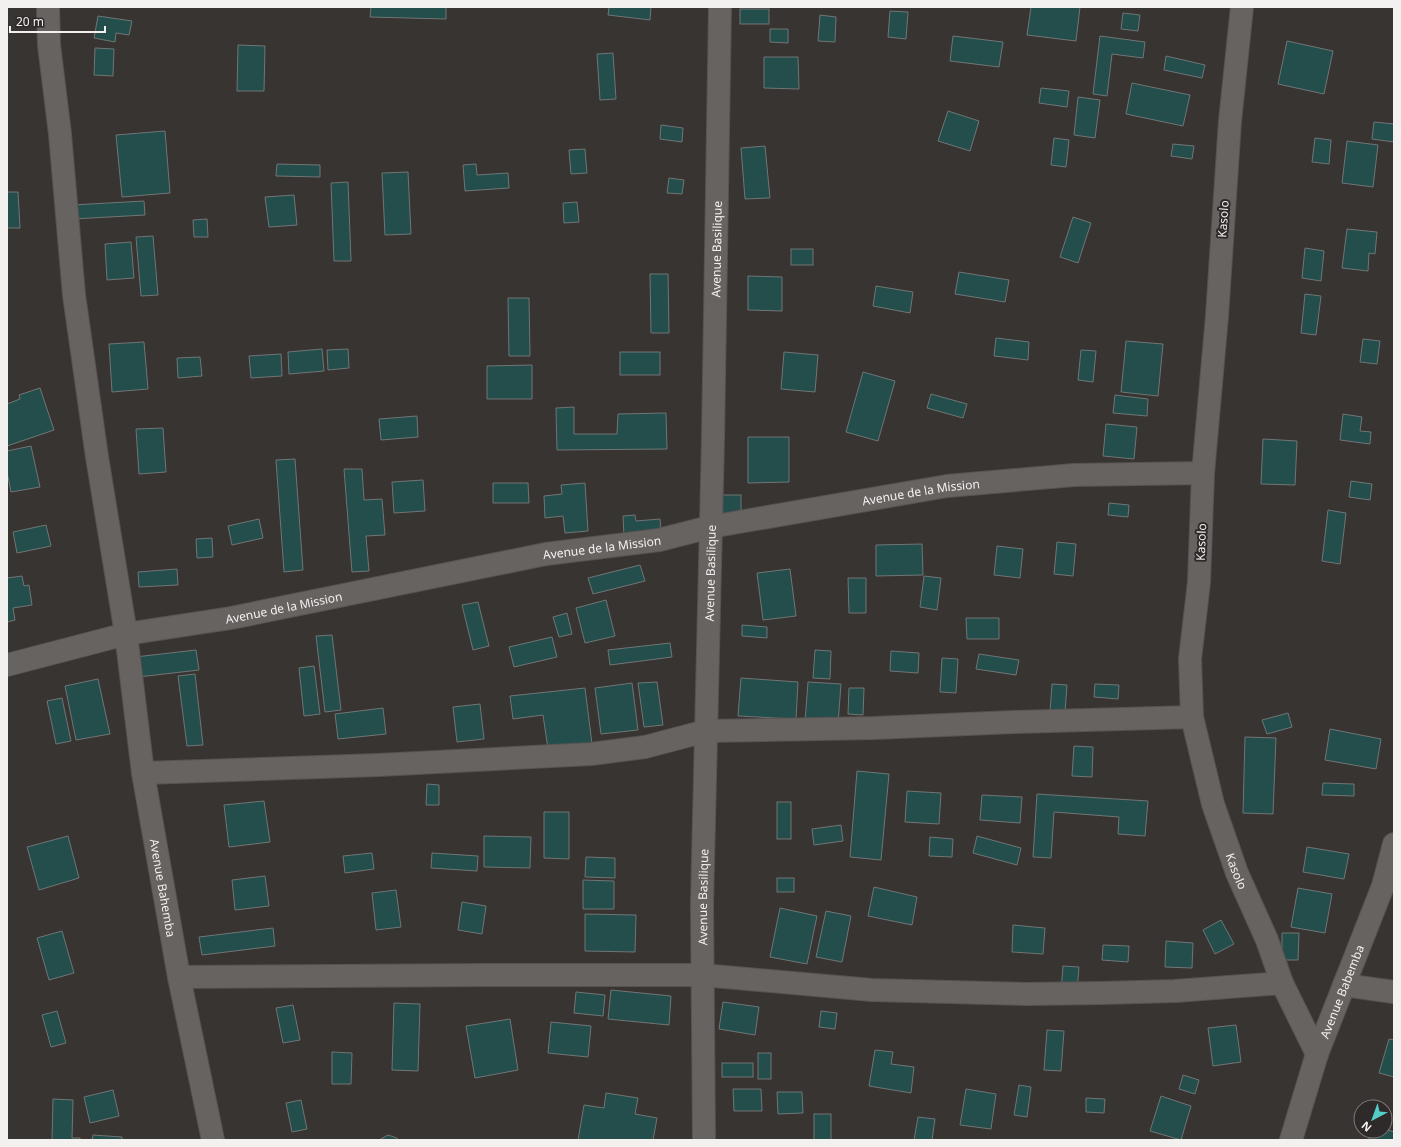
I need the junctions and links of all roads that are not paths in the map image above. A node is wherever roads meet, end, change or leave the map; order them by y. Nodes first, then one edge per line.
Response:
1 (48, 7) edge
2 (720, 7) edge
3 (1242, 7) edge
4 (1203, 473) junction
5 (710, 527) junction
6 (126, 634) junction
7 (7, 665) edge
8 (1192, 717) junction
9 (706, 731) junction
10 (144, 772) junction
11 (1394, 844) edge
12 (702, 975) junction
13 (180, 977) junction
14 (1282, 983) junction
15 (1344, 985) junction
16 (1394, 992) edge
17 (1317, 1054) junction
18 (213, 1140) edge
19 (704, 1140) edge
20 (1291, 1140) edge

1 - 6 street, Avenue Bahemba
2 - 5 street, Avenue Basilique
3 - 4 street, Kasolo
4 - 5 street, Avenue de la Mission
4 - 8 street, Kasolo
5 - 6 street, Avenue de la Mission
5 - 9 street, Avenue Basilique
6 - 7 street, Avenue de la Mission
6 - 10 street, Avenue Bahemba
8 - 9 street
8 - 14 street, Kasolo
9 - 10 street
9 - 12 street, Avenue Basilique
10 - 13 street, Avenue Bahemba
11 - 15 street, Avenue Babemba
12 - 13 street
12 - 14 street
12 - 19 street, Avenue Basilique
13 - 18 street, Avenue Bahemba
14 - 17 street, Kasolo
15 - 16 street
15 - 17 street, Avenue Babemba
17 - 20 street, Avenue Babemba

